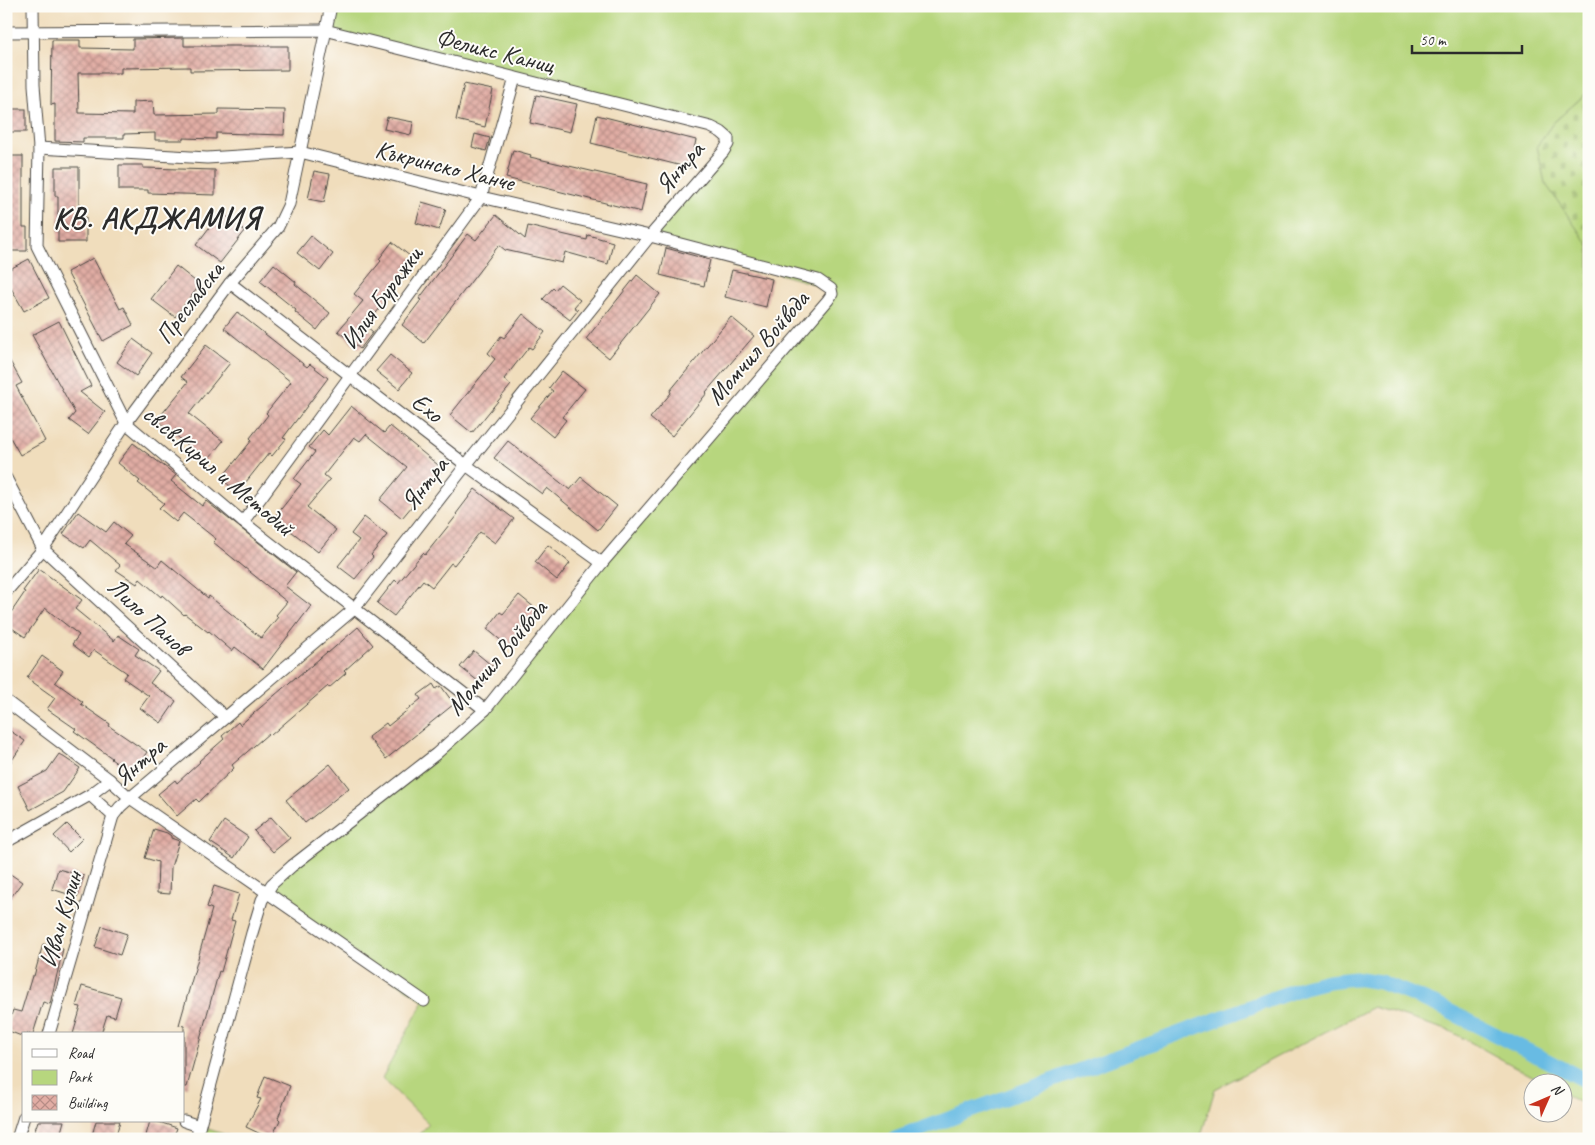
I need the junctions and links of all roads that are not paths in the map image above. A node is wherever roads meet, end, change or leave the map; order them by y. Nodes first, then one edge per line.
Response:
1 (33, 6) edge
2 (331, 6) edge
3 (325, 30) junction
4 (34, 31) junction
5 (6, 32) edge
6 (516, 78) junction
7 (728, 138) joint
8 (39, 148) junction
9 (300, 152) junction
10 (481, 197) junction
11 (650, 236) junction
12 (230, 283) junction
13 (831, 289) joint
14 (351, 376) junction
15 (126, 424) junction
16 (466, 465) junction
17 (6, 478) edge
18 (243, 522) junction
19 (43, 549) junction
20 (602, 563) junction
21 (6, 592) edge
22 (354, 609) junction
23 (6, 701) edge
24 (486, 710) junction
25 (225, 717) junction
26 (110, 780) junction
27 (90, 795) junction
28 (130, 798) junction
29 (113, 816) junction
30 (6, 842) edge
31 (266, 891) junction
32 (424, 1001) dead end
33 (50, 1032) edge
34 (185, 1121) edge
35 (22, 1122) edge
36 (199, 1126) junction
37 (17, 1139) edge
38 (196, 1139) edge

1 - 4 street, св.св.Кирил и Методий
2 - 3 street, Преславска
3 - 4 street, Феликс Каниц
3 - 6 street, Феликс Каниц
3 - 9 street, Преславска
4 - 5 street, Феликс Каниц
4 - 8 street, св.св.Кирил и Методий
6 - 7 street, Феликс Каниц
6 - 10 street, Илия Буражки
7 - 11 street, Янтра
8 - 9 street, Къкринско Ханче
8 - 15 street, св.св.Кирил и Методий
9 - 10 street, Къкринско Ханче
9 - 12 street, Преславска
10 - 11 street, Къкринско Ханче
10 - 14 street, Илия Буражки
11 - 13 street, Къкринско Ханче
11 - 16 street, Янтра
12 - 14 street, Ехо
12 - 15 street, Преславска
13 - 20 street, Момчил Войвода
14 - 16 street, Ехо
14 - 18 street, Илия Буражки
15 - 18 street, св.св.Кирил и Методий
15 - 19 street, Преславска
16 - 20 street, Ехо
16 - 22 street, Янтра
17 - 19 street, Лило Панов
18 - 22 street, св.св.Кирил и Методий
19 - 21 street, Преславска
19 - 25 street, Лило Панов
20 - 24 street, Момчил Войвода
22 - 24 street, св.св.Кирил и Методий
22 - 25 street, Янтра
23 - 26 street
24 - 31 street, Момчил Войвода
25 - 28 street, Янтра
26 - 27 street
26 - 28 street
27 - 29 street
27 - 30 street
28 - 29 street, Янтра
28 - 31 street
29 - 33 street, Иван Кулин
31 - 32 street
31 - 36 street, Момчил Войвода
34 - 36 street
35 - 37 street
36 - 38 street, Момчил Войвода

